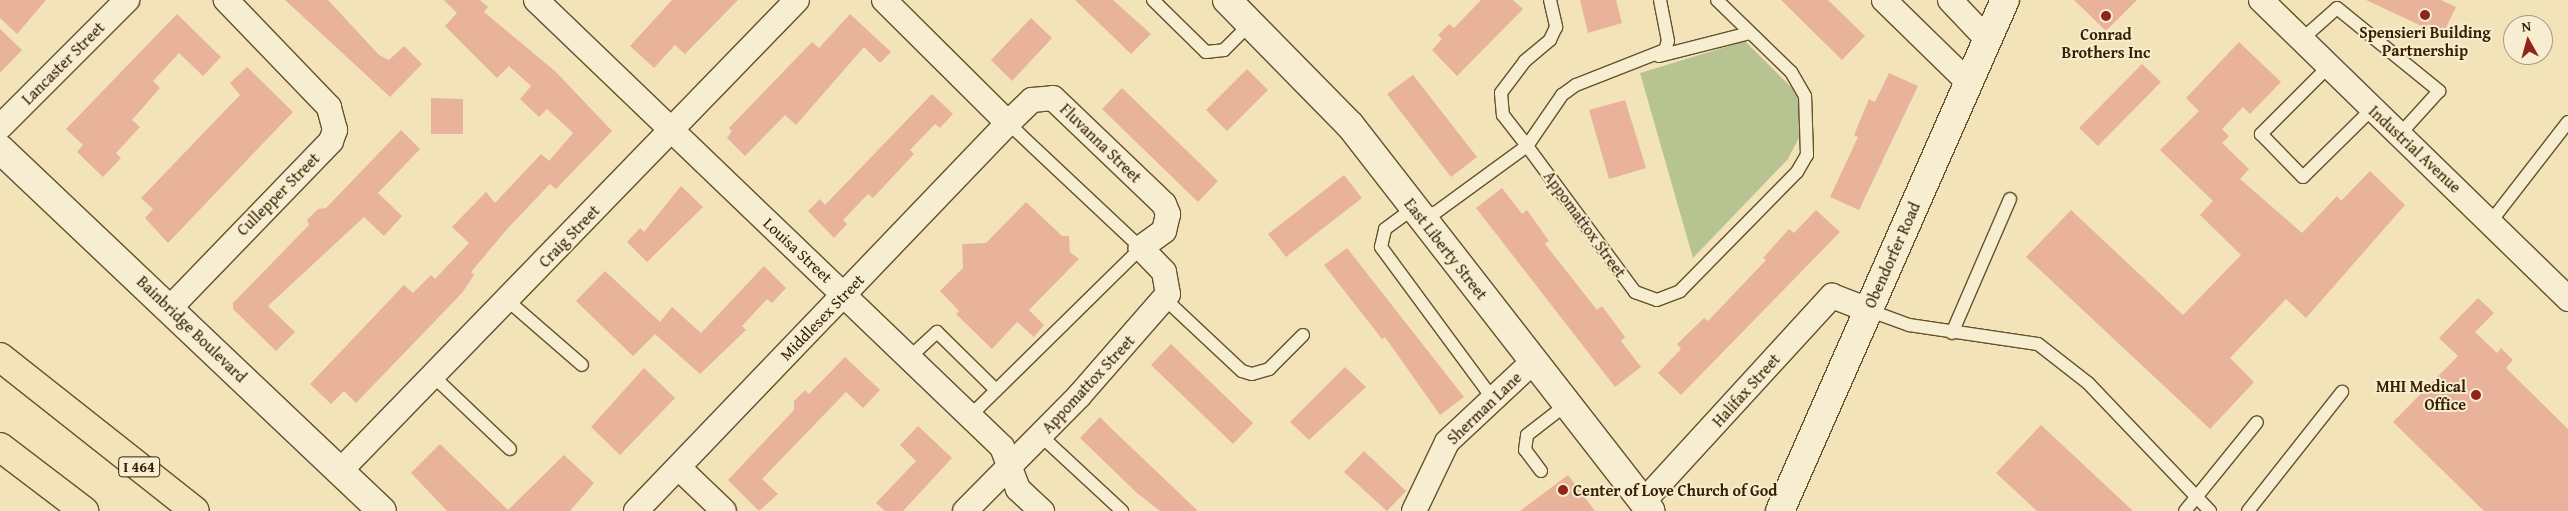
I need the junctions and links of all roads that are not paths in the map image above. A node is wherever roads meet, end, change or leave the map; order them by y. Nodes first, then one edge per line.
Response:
1 (127, 0) edge
2 (226, 0) edge
3 (536, 0) edge
4 (797, 0) edge
5 (884, 0) edge
6 (1153, 0) edge
7 (1227, 0) edge
8 (1550, 0) edge
9 (1660, 0) edge
10 (1717, 0) edge
11 (1884, 0) edge
12 (1950, 0) edge
13 (2005, 0) edge
14 (2261, 0) edge
15 (1251, 23) junction
16 (1754, 36) junction
17 (1988, 40) junction
18 (2301, 40) junction
19 (1658, 56) junction
20 (2328, 68) junction
21 (1968, 82) junction
22 (2372, 109) junction
23 (2568, 122) edge
24 (1008, 124) junction
25 (0, 127) edge
26 (671, 128) junction
27 (2400, 134) junction
28 (1526, 146) junction
29 (0, 149) edge
30 (2010, 199) dead end
31 (1419, 213) junction
32 (2492, 220) junction
33 (1141, 248) junction
34 (844, 294) junction
35 (2568, 299) edge
36 (507, 300) junction
37 (1166, 300) junction
38 (170, 308) junction
39 (1868, 310) junction
40 (1952, 333) junction
41 (1303, 335) dead end
42 (0, 352) edge
43 (0, 357) edge
44 (910, 357) junction
45 (1534, 361) junction
46 (582, 365) dead end
47 (433, 376) junction
48 (28, 380) junction
49 (996, 390) junction
50 (2342, 392) dead end
51 (1493, 399) junction
52 (1567, 404) junction
53 (970, 416) junction
54 (2257, 422) dead end
55 (1040, 435) junction
56 (0, 447) edge
57 (510, 449) dead end
58 (1010, 466) junction
59 (0, 468) edge
60 (679, 468) junction
61 (340, 471) junction
62 (1542, 471) dead end
63 (2196, 499) junction
64 (1643, 508) edge
65 (67, 511) edge
66 (84, 511) edge
67 (195, 511) edge
68 (382, 511) edge
69 (636, 511) edge
70 (724, 511) edge
71 (965, 511) edge
72 (1042, 511) edge
73 (1122, 511) edge
74 (1414, 511) edge
75 (1780, 511) edge
76 (2186, 511) edge
77 (2210, 511) edge
78 (2248, 511) edge

1 - 25 street, Lancaster Street
2 - 38 street, Cullepper Street
3 - 26 street, Louisa Street
4 - 26 street, Craig Street
5 - 24 street
6 - 15 lane
7 - 15 street, East Liberty Street
8 - 28 lane, Appomattox Street
9 - 19 lane
10 - 16 lane, Appomattox Street
11 - 21 street
12 - 17 street
13 - 17 street, Obendorfer Road
14 - 18 street, Industrial Avenue
15 - 31 street, East Liberty Street
16 - 19 lane
16 - 28 lane, Appomattox Street
17 - 21 street, Obendorfer Road
18 - 20 street, Industrial Avenue
18 - 27 lane
19 - 28 lane
20 - 22 street, Industrial Avenue
20 - 22 lane
21 - 39 street, Obendorfer Road
22 - 27 street, Industrial Avenue
23 - 32 lane
24 - 33 lane
24 - 33 street, Fluvanna Street
24 - 34 street, Middlesex Street
26 - 34 street, Louisa Street
26 - 36 street, Craig Street
27 - 32 street, Industrial Avenue
28 - 31 lane
29 - 38 street, Bainbridge Boulevard
30 - 40 lane
31 - 45 street, East Liberty Street
31 - 51 lane
32 - 35 street, Industrial Avenue
33 - 37 street
33 - 49 lane
34 - 44 street, Louisa Street
34 - 60 street, Middlesex Street
36 - 46 lane
36 - 47 street, Craig Street
37 - 41 lane
37 - 55 street, Appomattox Street
38 - 61 street, Bainbridge Boulevard
39 - 40 lane
39 - 64 street, Halifax Street
39 - 75 street, Obendorfer Road
40 - 63 lane
42 - 48 highway
43 - 48 highway, I 464
44 - 49 lane
44 - 53 street, Louisa Street
45 - 51 street, Sherman Lane
45 - 52 street, East Liberty Street
47 - 57 lane
47 - 61 street, Craig Street
48 - 67 highway, I 464
49 - 53 lane
50 - 78 lane
51 - 74 street, Sherman Lane
52 - 62 lane
52 - 64 street, East Liberty Street
53 - 58 street, Louisa Street
54 - 63 lane
55 - 58 street, Appomattox Street
55 - 73 lane
56 - 66 highway
58 - 71 street, Appomattox Street
58 - 72 street, Louisa Street
59 - 65 highway
60 - 69 street, Middlesex Street
60 - 70 street
61 - 68 street, Bainbridge Boulevard
63 - 76 lane
63 - 77 lane

